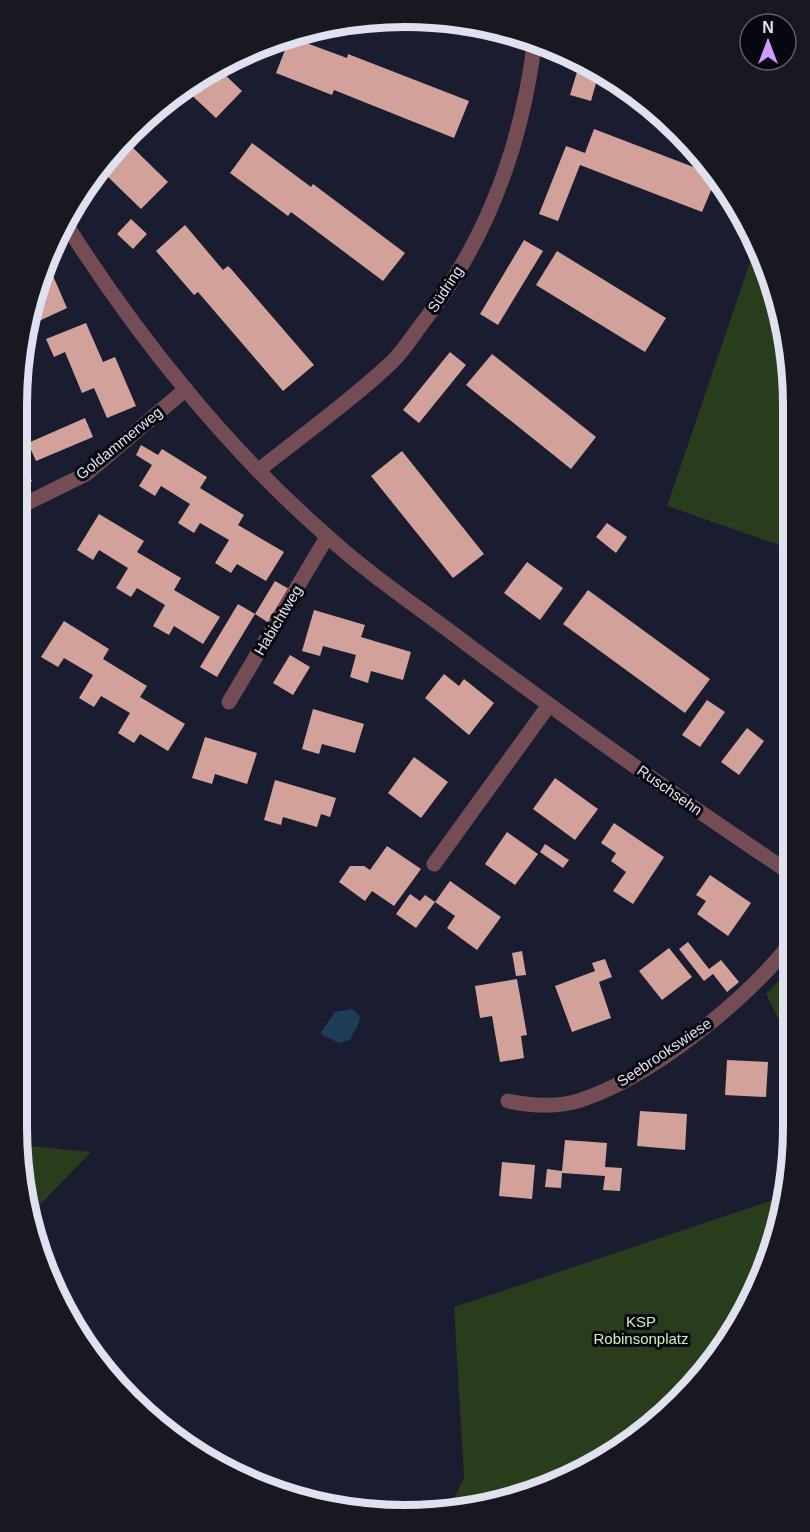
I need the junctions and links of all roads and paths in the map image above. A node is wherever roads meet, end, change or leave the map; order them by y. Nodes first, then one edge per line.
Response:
1 (534, 50) edge
2 (70, 231) edge
3 (186, 389) junction
4 (259, 470) junction
5 (27, 503) edge
6 (327, 537) junction
7 (229, 702) dead end
8 (549, 705) junction
9 (434, 864) dead end
10 (783, 868) edge
11 (783, 954) edge
12 (508, 1101) dead end

1 - 4 street, Südring
2 - 3 street
3 - 4 street
3 - 5 street, Goldammerweg
4 - 6 street
6 - 7 street, Habichtweg
6 - 8 street, Ruschsehn
8 - 9 street
8 - 10 street, Ruschsehn
11 - 12 street, Seebrookswiese

